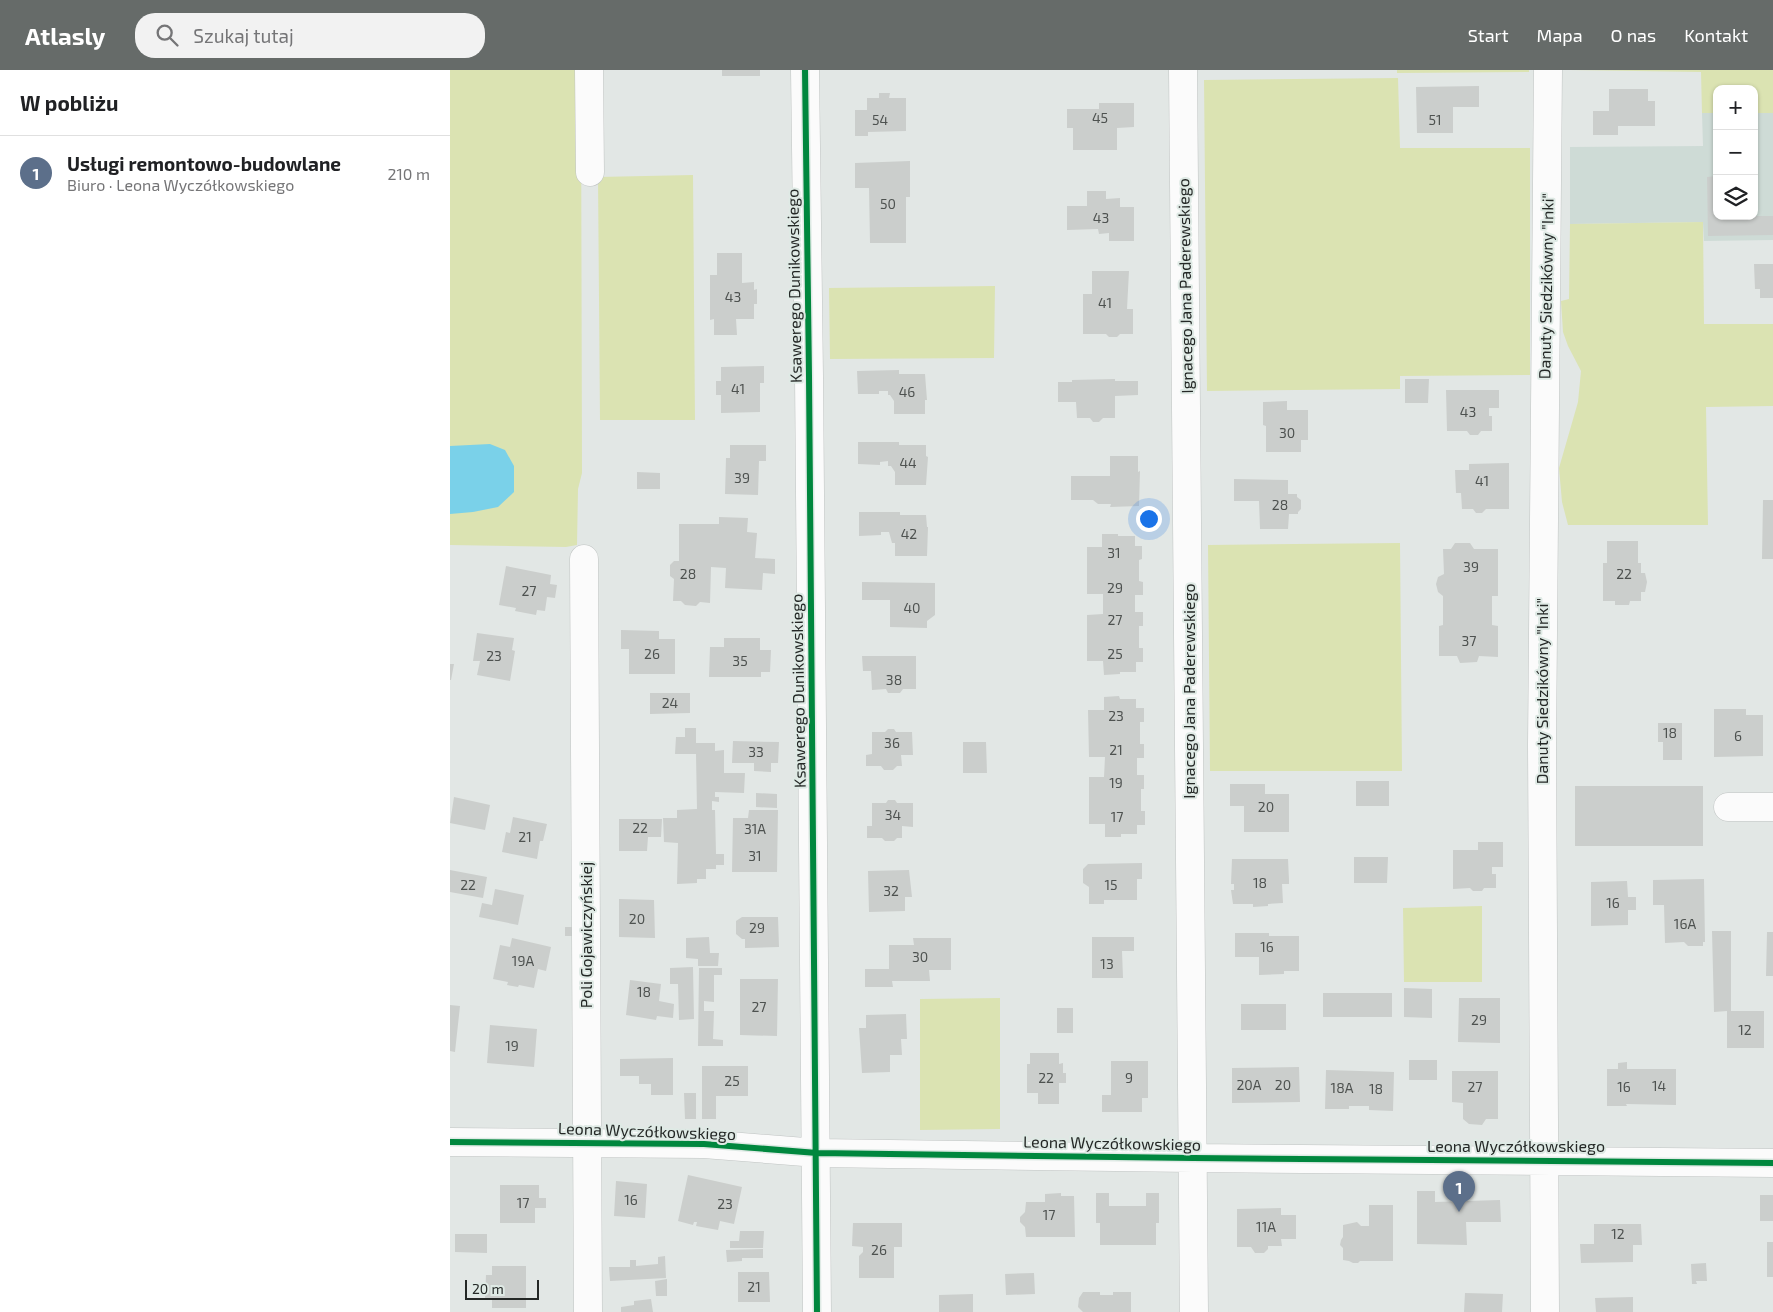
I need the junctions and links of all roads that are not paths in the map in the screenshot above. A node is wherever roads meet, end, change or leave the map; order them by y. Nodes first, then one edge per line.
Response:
1 (590, 70) edge
2 (805, 70) edge
3 (1183, 70) edge
4 (1548, 70) edge
5 (590, 172) dead end
6 (584, 559) dead end
7 (1728, 807) dead end
8 (1773, 807) edge
9 (450, 1142) edge
10 (587, 1142) junction
11 (817, 1153) junction
12 (1193, 1158) junction
13 (1544, 1160) junction
14 (1773, 1163) edge
15 (588, 1312) edge
16 (817, 1312) edge
17 (1194, 1312) edge
18 (1545, 1312) edge

1 - 5 street
2 - 11 street, Ksawerego Dunikowskiego
3 - 12 street, Ignacego Jana Paderewskiego
4 - 13 street, Danuty Siedzikówny "Inki"
6 - 10 street, Poli Gojawiczyńskiej
7 - 8 street
9 - 10 street, Leona Wyczółkowskiego
10 - 11 street, Leona Wyczółkowskiego
10 - 15 street, Poli Gojawiczyńskiej
11 - 12 street, Leona Wyczółkowskiego
11 - 16 street, Ksawerego Dunikowskiego
12 - 13 street, Leona Wyczółkowskiego
12 - 17 street, Ignacego Jana Paderewskiego
13 - 14 street, Leona Wyczółkowskiego
13 - 18 street, Danuty Siedzikówny "Inki"

